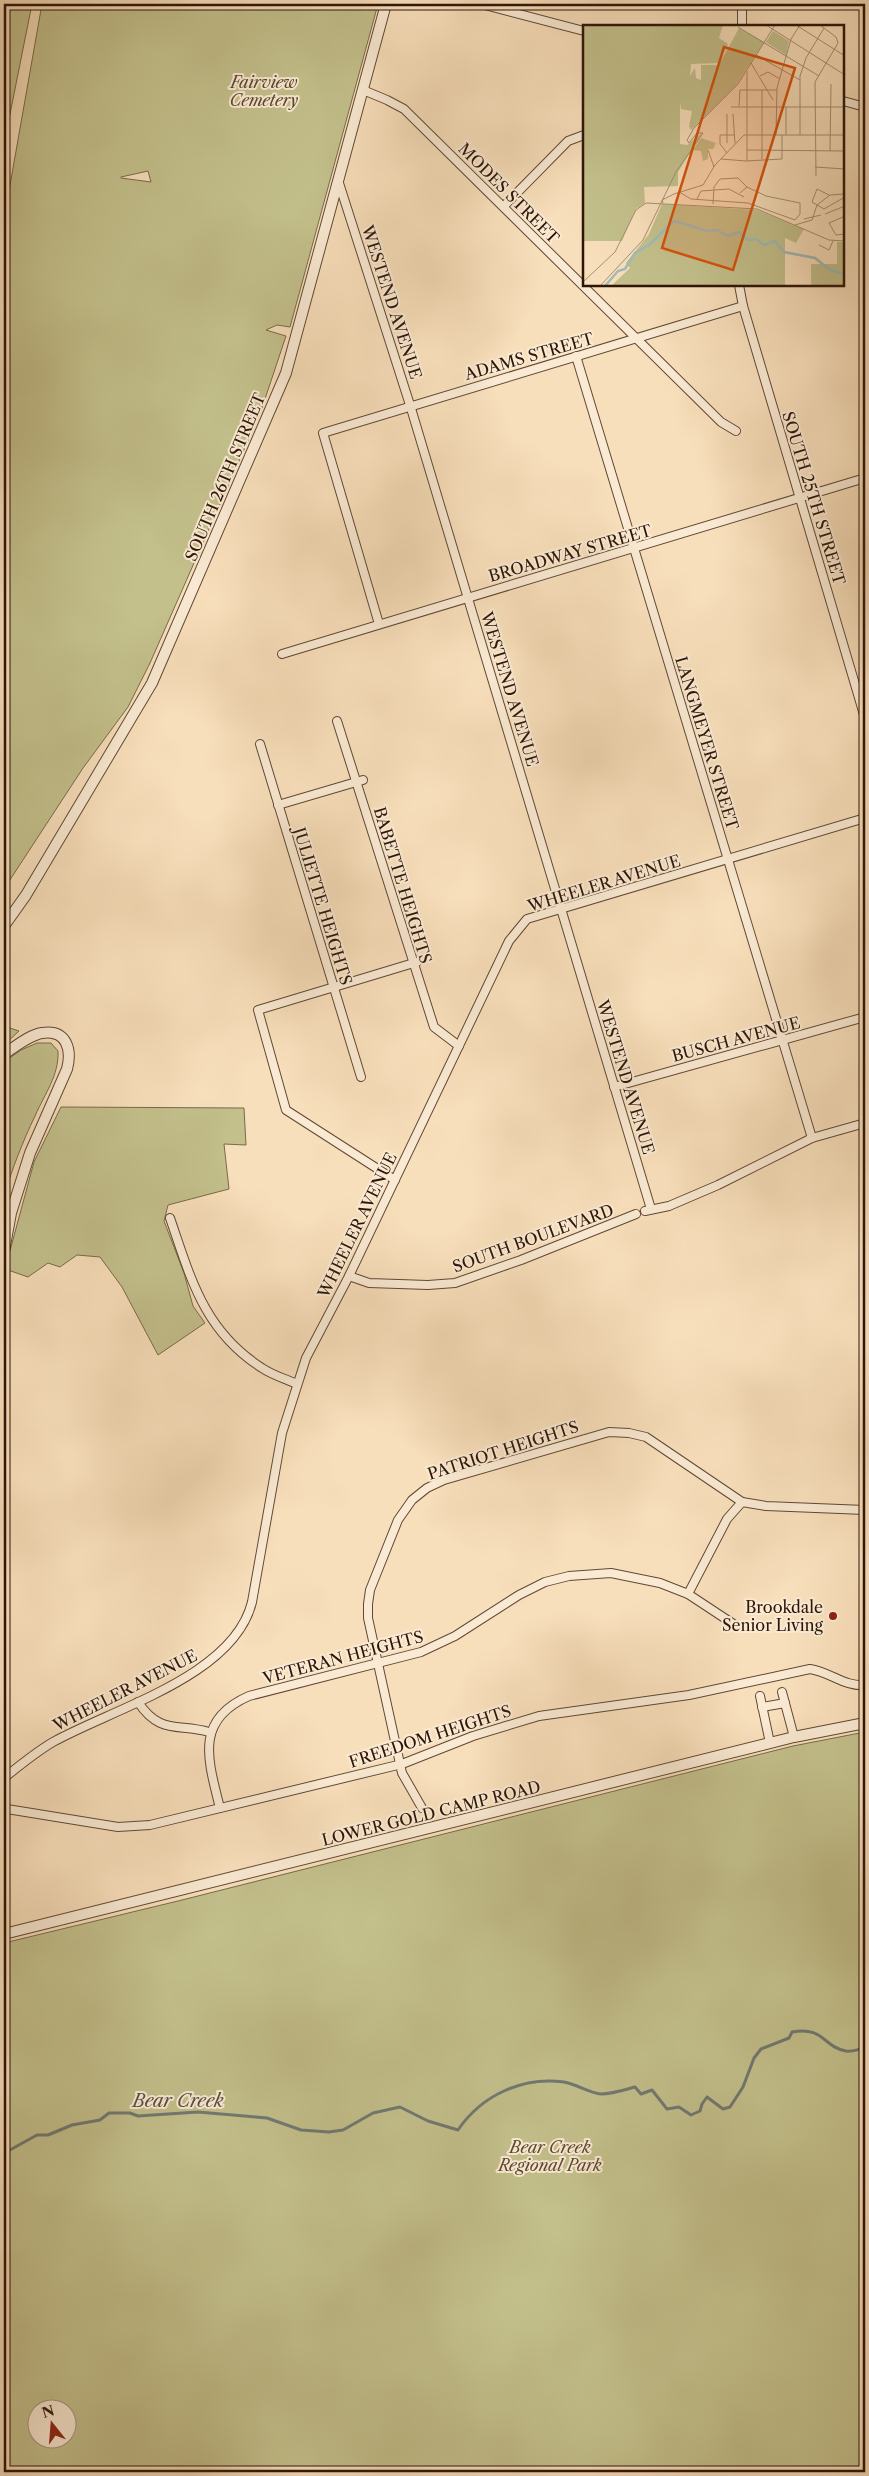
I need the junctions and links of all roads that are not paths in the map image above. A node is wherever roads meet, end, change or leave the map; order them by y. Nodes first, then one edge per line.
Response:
1 (386, 4) edge
2 (481, 4) edge
3 (742, 4) edge
4 (742, 25) edge
5 (583, 31) edge
6 (363, 90) junction
7 (844, 101) edge
8 (865, 107) edge
9 (581, 136) edge
10 (338, 180) junction
11 (504, 206) junction
12 (583, 285) edge
13 (584, 286) edge
14 (740, 286) edge
15 (743, 306) junction
16 (637, 339) junction
17 (576, 356) junction
18 (410, 405) junction
19 (736, 431) dead end
20 (865, 478) edge
21 (800, 498) junction
22 (634, 549) junction
23 (468, 596) junction
24 (379, 624) junction
25 (282, 654) dead end
26 (865, 718) edge
27 (337, 721) dead end
28 (260, 744) dead end
29 (360, 781) junction
30 (278, 805) junction
31 (865, 818) edge
32 (728, 859) junction
33 (562, 909) junction
34 (4, 926) edge
35 (415, 962) junction
36 (333, 987) junction
37 (865, 1017) edge
38 (784, 1041) junction
39 (459, 1046) junction
40 (4, 1054) edge
41 (361, 1077) dead end
42 (614, 1087) junction
43 (865, 1123) edge
44 (812, 1138) junction
45 (395, 1180) junction
46 (636, 1214) dead end
47 (170, 1218) dead end
48 (4, 1251) edge
49 (349, 1276) junction
50 (297, 1384) junction
51 (742, 1502) junction
52 (865, 1510) edge
53 (688, 1594) junction
54 (738, 1627) dead end
55 (378, 1663) junction
56 (865, 1685) edge
57 (782, 1692) dead end
58 (760, 1696) dead end
59 (138, 1702) junction
60 (785, 1703) junction
61 (762, 1707) junction
62 (865, 1723) edge
63 (209, 1732) junction
64 (794, 1737) junction
65 (770, 1743) junction
66 (402, 1764) junction
67 (4, 1778) edge
68 (4, 1805) edge
69 (220, 1808) junction
70 (422, 1808) dead end
71 (4, 1934) edge

1 - 6 street, SOUTH 26TH STREET
2 - 5 street
3 - 4 street
6 - 10 street, SOUTH 26TH STREET
6 - 11 street, MODES STREET
7 - 8 street
9 - 11 street
10 - 18 street, WESTEND AVENUE
10 - 34 street, SOUTH 26TH STREET
11 - 12 street, MODES STREET
13 - 16 street, MODES STREET
14 - 15 street, SOUTH 25TH STREET
15 - 16 street, ADAMS STREET
15 - 21 street, SOUTH 25TH STREET
16 - 17 street, ADAMS STREET
16 - 19 street, MODES STREET
17 - 18 street, ADAMS STREET
17 - 22 street, LANGMEYER STREET
18 - 23 street, WESTEND AVENUE
18 - 24 street, ADAMS STREET
20 - 21 street, BROADWAY STREET
21 - 22 street, BROADWAY STREET
21 - 26 street, SOUTH 25TH STREET
22 - 23 street, BROADWAY STREET
22 - 32 street, LANGMEYER STREET
23 - 24 street, BROADWAY STREET
23 - 33 street, WESTEND AVENUE
24 - 25 street, BROADWAY STREET
27 - 29 street, BABETTE HEIGHTS
28 - 30 street, JULIETTE HEIGHTS
29 - 30 street
29 - 35 street, BABETTE HEIGHTS
30 - 36 street, JULIETTE HEIGHTS
31 - 32 street, WHEELER AVENUE
32 - 33 street, WHEELER AVENUE
32 - 38 street, LANGMEYER STREET
33 - 39 street, WHEELER AVENUE
33 - 42 street, WESTEND AVENUE
35 - 36 street
35 - 39 street, BABETTE HEIGHTS
36 - 41 street, JULIETTE HEIGHTS
36 - 45 street
37 - 38 street, BUSCH AVENUE
38 - 42 street, BUSCH AVENUE
38 - 44 street, LANGMEYER STREET
39 - 45 street, WHEELER AVENUE
40 - 48 street
42 - 44 street, WESTEND AVENUE
43 - 44 street
45 - 49 street, WHEELER AVENUE
46 - 49 street, SOUTH BOULEVARD
47 - 50 street
49 - 50 street, WHEELER AVENUE
50 - 59 street, WHEELER AVENUE
51 - 52 street, PATRIOT HEIGHTS
51 - 53 street
51 - 55 street, PATRIOT HEIGHTS
53 - 54 street, VETERAN HEIGHTS
53 - 55 street, VETERAN HEIGHTS
55 - 63 street, VETERAN HEIGHTS
55 - 66 street, PATRIOT HEIGHTS
56 - 66 street, FREEDOM HEIGHTS
57 - 60 street
58 - 61 street
59 - 63 street
59 - 67 street, WHEELER AVENUE
60 - 61 street
60 - 64 street
61 - 65 street
62 - 64 street, LOWER GOLD CAMP ROAD
63 - 69 street
64 - 65 street, LOWER GOLD CAMP ROAD
65 - 71 street, LOWER GOLD CAMP ROAD
66 - 69 street, FREEDOM HEIGHTS
66 - 70 street, PATRIOT HEIGHTS
68 - 69 street, FREEDOM HEIGHTS

